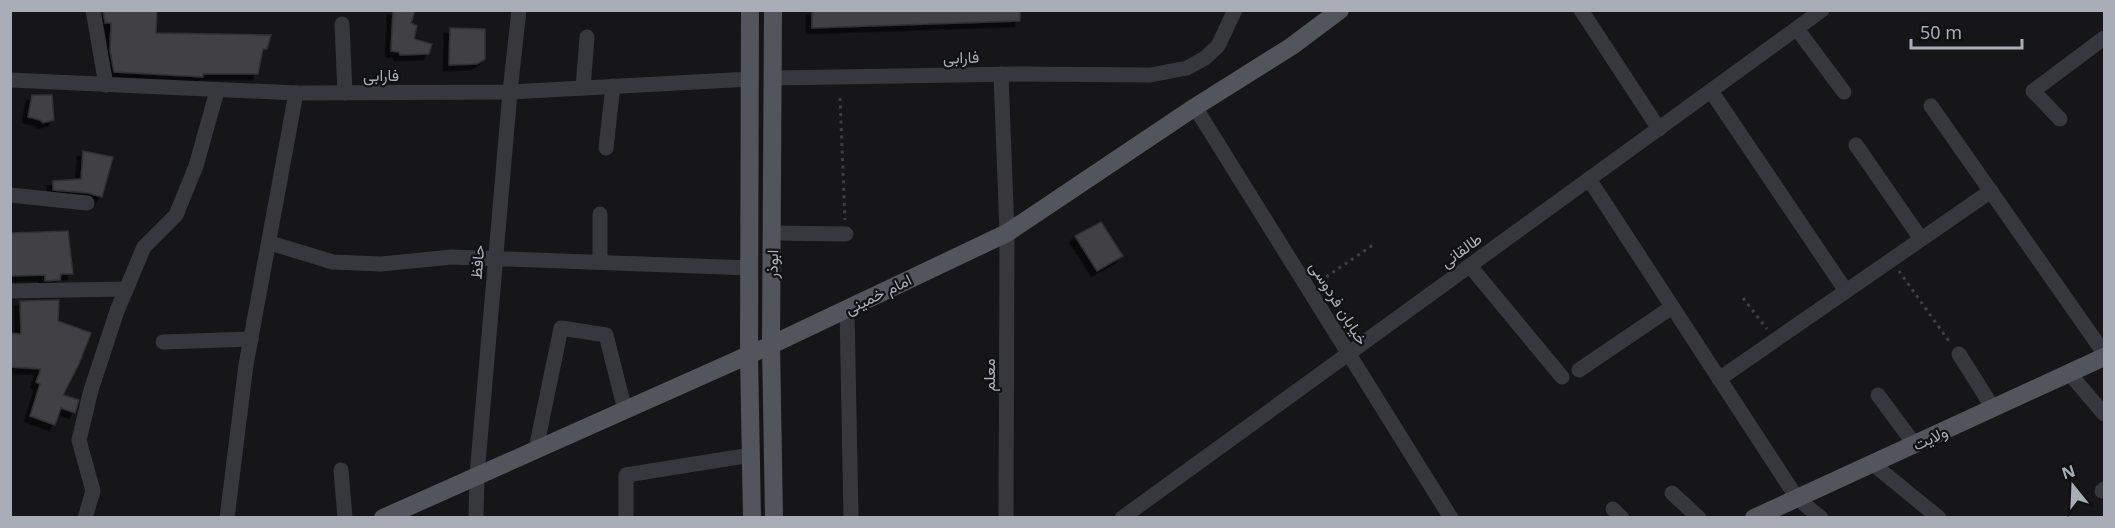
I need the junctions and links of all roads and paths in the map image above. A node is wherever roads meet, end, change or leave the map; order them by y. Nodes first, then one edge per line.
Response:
1 (93, 10) edge
2 (519, 10) edge
3 (750, 10) edge
4 (773, 10) edge
5 (1235, 10) edge
6 (1340, 10) edge
7 (1581, 10) edge
8 (1822, 10) edge
9 (342, 24) dead end
10 (1797, 29) junction
11 (587, 37) dead end
12 (2104, 38) edge
13 (1001, 74) junction
14 (774, 78) junction
15 (751, 79) junction
16 (10, 80) edge
17 (106, 85) junction
18 (613, 86) junction
19 (583, 88) junction
20 (217, 91) junction
21 (1712, 91) junction
22 (510, 92) junction
23 (1844, 92) dead end
24 (296, 93) junction
25 (345, 93) junction
26 (840, 98) dead end
27 (1931, 106) dead end
28 (1195, 107) junction
29 (2060, 119) dead end
30 (1659, 129) junction
31 (1856, 145) dead end
32 (606, 148) dead end
33 (1589, 179) junction
34 (1990, 191) junction
35 (10, 195) edge
36 (87, 203) dead end
37 (600, 214) dead end
38 (772, 233) junction
39 (1007, 233) junction
40 (846, 234) joint
41 (1921, 239) junction
42 (270, 243) junction
43 (1373, 245) dead end
44 (495, 260) junction
45 (1892, 260) junction
46 (600, 262) junction
47 (1470, 266) junction
48 (750, 268) junction
49 (126, 289) junction
50 (1308, 289) junction
51 (10, 291) edge
52 (1846, 291) junction
53 (1743, 298) dead end
54 (1672, 307) junction
55 (848, 309) junction
56 (251, 339) junction
57 (1775, 340) junction
58 (163, 342) dead end
59 (771, 345) junction
60 (1349, 354) junction
61 (1959, 354) joint
62 (749, 355) junction
63 (2104, 355) edge
64 (1579, 370) dead end
65 (2069, 373) junction
66 (1562, 377) dead end
67 (1719, 379) junction
68 (1878, 395) dead end
69 (1993, 408) junction
70 (625, 410) junction
71 (2104, 414) edge
72 (1915, 445) junction
73 (536, 449) junction
74 (751, 455) junction
75 (1873, 464) junction
76 (341, 470) dead end
77 (477, 475) junction
78 (1672, 493) dead end
79 (1797, 498) junction
80 (1010, 514) edge
81 (86, 518) edge
82 (227, 518) edge
83 (345, 518) edge
84 (383, 518) edge
85 (476, 518) edge
86 (626, 518) edge
87 (752, 518) edge
88 (774, 518) edge
89 (851, 518) edge
90 (1122, 518) edge
91 (1451, 518) edge
92 (1699, 518) edge
93 (1754, 518) edge
94 (1821, 518) edge
95 (1939, 518) edge

1 - 17 street
2 - 22 street, حافظ
3 - 15 main road, ابوذر
4 - 14 main road, ابوذر
5 - 13 street, فارابی
6 - 28 main road, امام خمینی
7 - 30 street
8 - 10 street, طالقانی
9 - 25 street
10 - 21 street, طالقانی
10 - 23 street
11 - 19 street
12 - 29 street
13 - 14 street, فارابی
13 - 39 street, معلم
14 - 38 main road, ابوذر
15 - 18 street, فارابی
15 - 48 main road, ابوذر
16 - 17 street, فارابی
17 - 20 street, فارابی
18 - 19 street, فارابی
18 - 32 street
19 - 22 street, فارابی
20 - 24 street, فارابی
20 - 49 street
21 - 30 street, طالقانی
21 - 52 street
22 - 25 street, فارابی
22 - 44 street, حافظ
24 - 25 street, فارابی
24 - 42 street
26 - 40 path
27 - 34 street
28 - 39 main road, امام خمینی
28 - 50 street, خیابان فردوسی
30 - 33 street, طالقانی
31 - 41 street
33 - 47 street, طالقانی
33 - 54 street
34 - 41 street
34 - 63 street
35 - 36 street
37 - 46 street
38 - 40 street
38 - 59 main road, ابوذر
39 - 55 main road, امام خمینی
39 - 80 street, معلم
41 - 45 street
42 - 44 street
42 - 56 street
43 - 50 path
44 - 46 street
44 - 77 street, حافظ
45 - 52 street
45 - 61 path
46 - 48 street
47 - 60 street, طالقانی
47 - 66 street
48 - 62 main road, ابوذر
49 - 51 street
49 - 81 street
50 - 60 street, خیابان فردوسی
52 - 57 street
53 - 57 path
54 - 64 street
54 - 67 street
55 - 59 main road, امام خمینی
55 - 89 street
56 - 58 street
56 - 82 street
57 - 67 street
59 - 62 main road, امام خمینی
59 - 88 main road, ابوذر
60 - 90 street, طالقانی
60 - 91 street, خیابان فردوسی
61 - 69 street
62 - 70 main road, امام خمینی
62 - 74 main road, ابوذر
63 - 65 main road, ولایت
65 - 69 main road, ولایت
65 - 71 street
67 - 79 street
68 - 72 street
69 - 72 main road, ولایت
70 - 73 main road, امام خمینی
70 - 73 street
72 - 75 main road, ولایت
73 - 77 main road, امام خمینی
74 - 86 street
74 - 87 main road, ابوذر
75 - 79 main road, ولایت
75 - 95 street
76 - 83 street
77 - 84 main road, امام خمینی
77 - 85 street, حافظ
78 - 92 street
79 - 93 main road, ولایت
79 - 94 street

